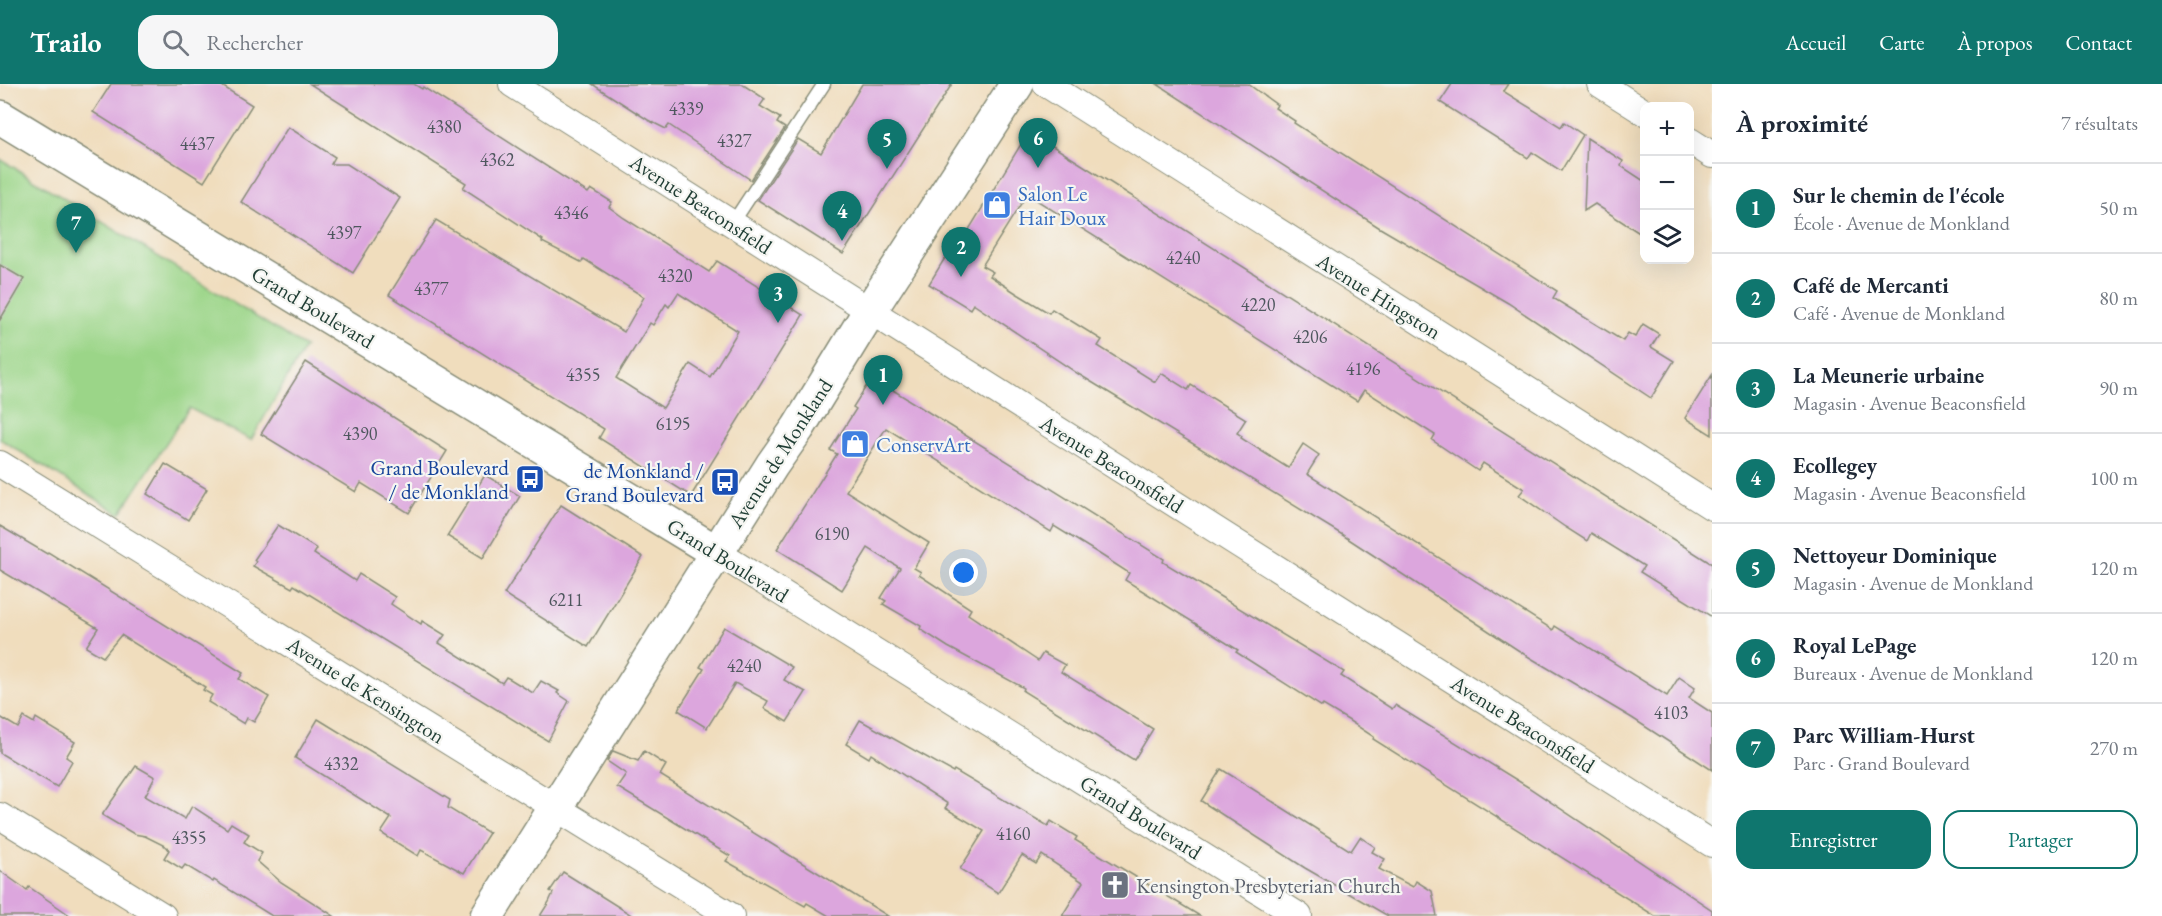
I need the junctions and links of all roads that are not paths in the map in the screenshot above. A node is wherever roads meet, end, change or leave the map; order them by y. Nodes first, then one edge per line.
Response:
1 (512, 84) edge
2 (824, 84) edge
3 (1017, 84) edge
4 (1047, 84) edge
5 (1600, 84) edge
6 (1640, 109) edge
7 (0, 117) edge
8 (1694, 144) edge
9 (1712, 155) edge
10 (732, 224) junction
11 (869, 312) junction
12 (0, 464) edge
13 (1712, 507) edge
14 (716, 552) junction
15 (555, 807) junction
16 (0, 816) edge
17 (1712, 844) edge
18 (163, 916) edge
19 (487, 916) edge
20 (731, 916) edge
21 (1299, 916) edge

1 - 10 street, Avenue Beaconsfield
2 - 10 lane
3 - 11 street, Avenue de Monkland
4 - 13 street, Avenue Hingston
5 - 6 street
7 - 14 street, Grand Boulevard
8 - 9 street
10 - 11 street, Avenue Beaconsfield
11 - 14 street, Avenue de Monkland
11 - 17 street, Avenue Beaconsfield
12 - 15 street, Avenue de Kensington
14 - 15 street, Avenue de Monkland
14 - 21 street, Grand Boulevard
15 - 19 street, Avenue de Monkland
15 - 20 street, Avenue de Kensington
16 - 18 street

